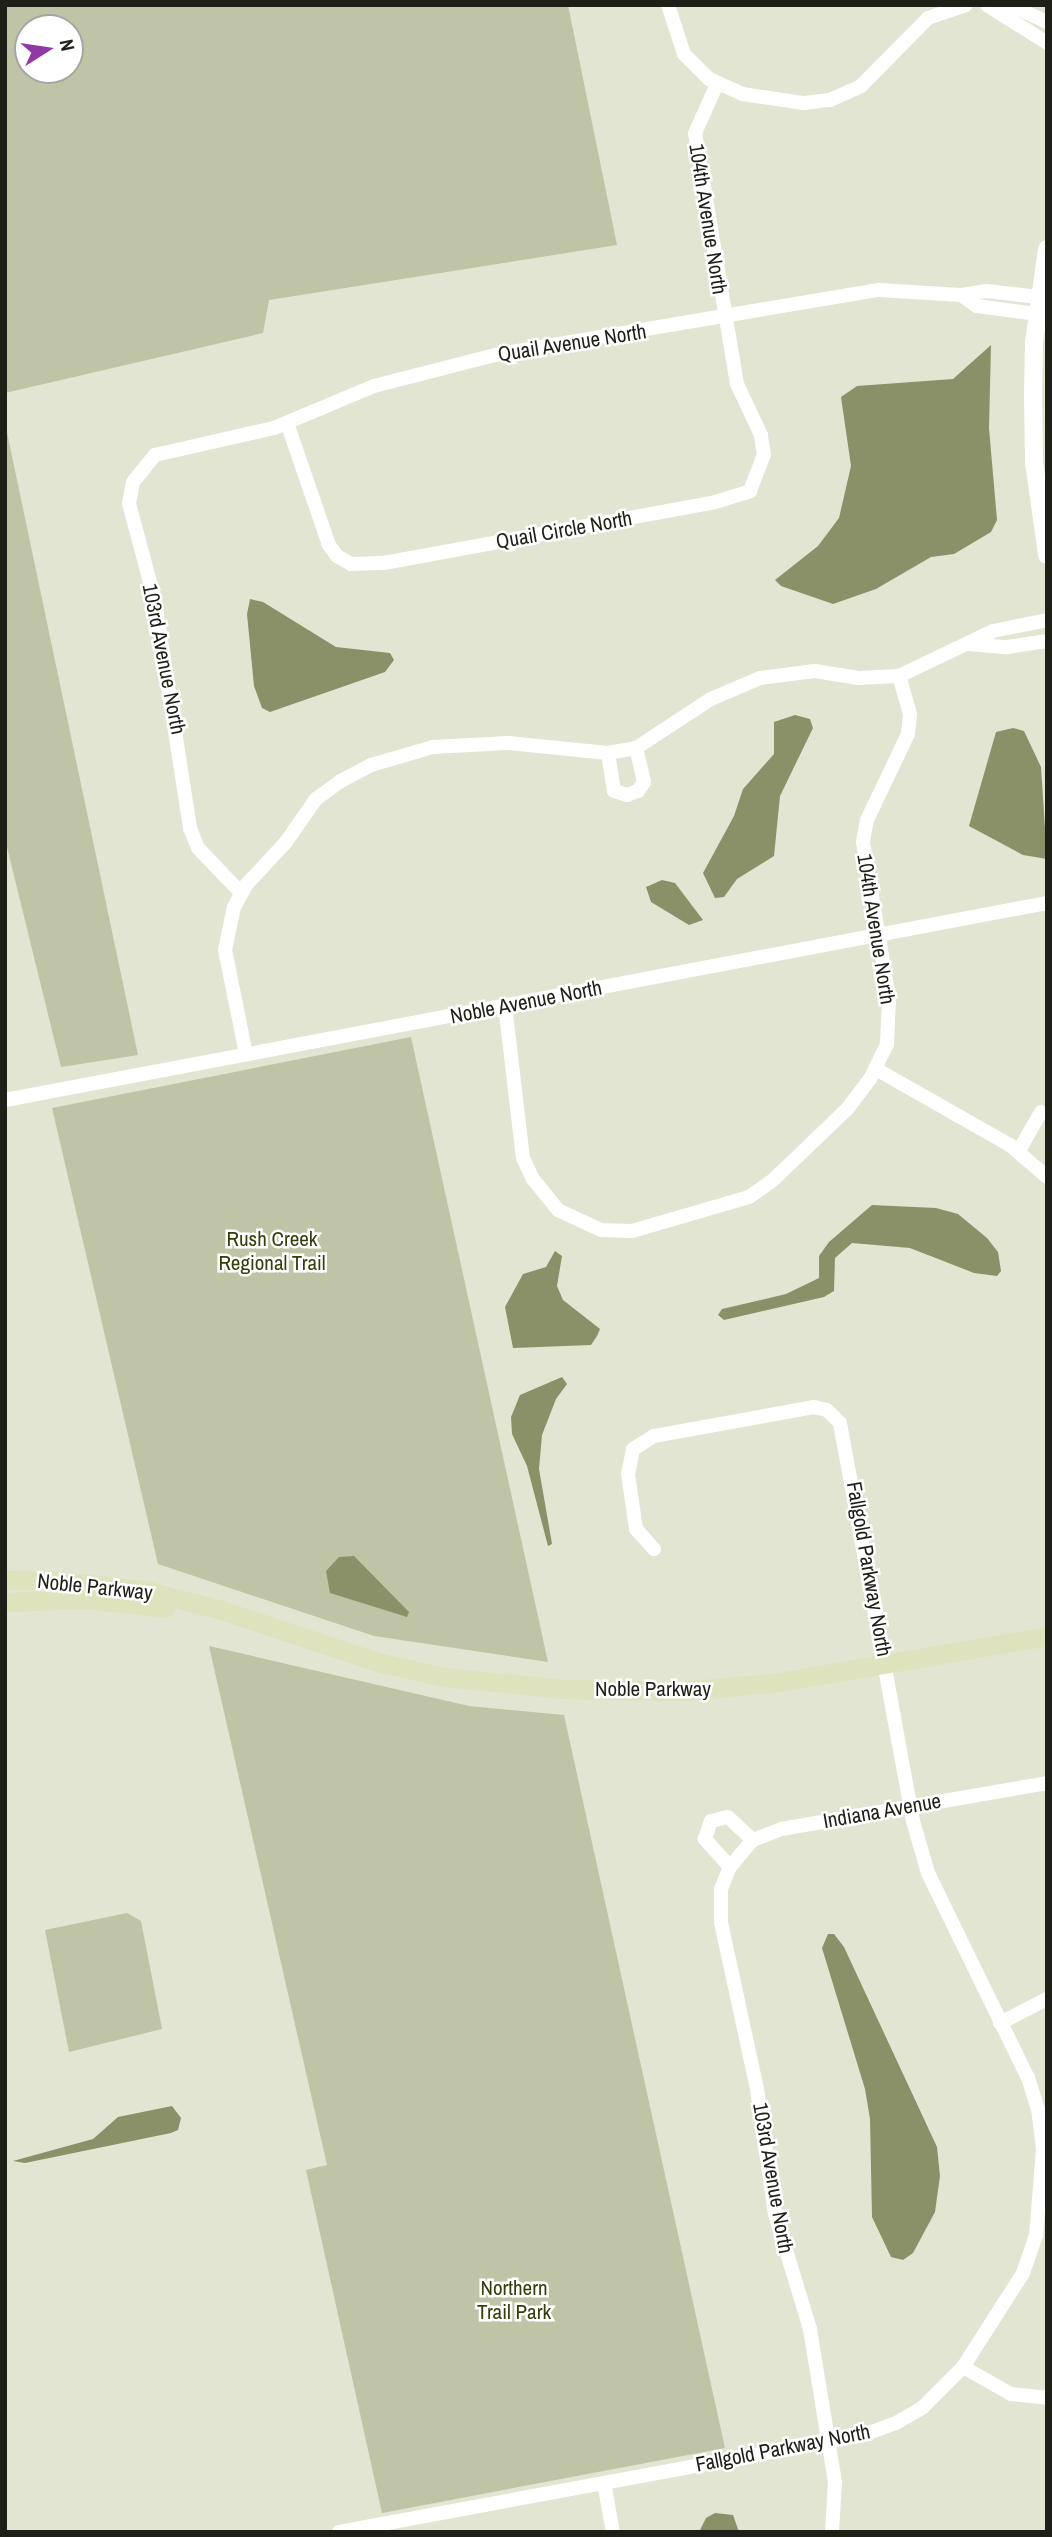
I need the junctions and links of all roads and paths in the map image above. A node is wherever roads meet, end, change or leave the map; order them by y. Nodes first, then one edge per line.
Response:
1 (668, 5) edge
2 (919, 5) edge
3 (965, 5) edge
4 (991, 7) edge
5 (928, 18) junction
6 (1047, 22) edge
7 (1047, 43) edge
8 (717, 84) junction
9 (1047, 249) edge
10 (1038, 305) junction
11 (723, 317) junction
12 (288, 424) junction
13 (192, 444) joint
14 (1047, 555) edge
15 (1047, 621) edge
16 (1047, 641) edge
17 (970, 644) junction
18 (899, 676) junction
19 (636, 748) junction
20 (608, 753) junction
21 (241, 893) junction
22 (1047, 903) edge
23 (878, 936) junction
24 (505, 1006) junction
25 (246, 1054) junction
26 (876, 1069) junction
27 (5, 1100) edge
28 (1041, 1112) dead end
29 (1018, 1152) junction
30 (1047, 1177) edge
31 (654, 1549) dead end
32 (5, 1580) edge
33 (5, 1602) edge
34 (262, 1627) junction
35 (1047, 1636) edge
36 (885, 1663) junction
37 (1047, 1783) edge
38 (911, 1805) junction
39 (753, 1840) junction
40 (730, 1867) junction
41 (1047, 1999) edge
42 (1000, 2022) junction
43 (1045, 2195) edge
44 (963, 2367) junction
45 (1047, 2398) edge
46 (829, 2442) junction
47 (604, 2483) junction
48 (339, 2532) edge
49 (613, 2532) edge
50 (832, 2532) edge

1 - 8 street
2 - 5 street
3 - 5 street
4 - 6 street
4 - 7 street
5 - 8 street
8 - 11 street, 104th Avenue North
9 - 10 street
10 - 11 street, Quail Avenue North
10 - 14 street
11 - 12 street, Quail Avenue North
11 - 12 street, Quail Circle North
12 - 13 street, Quail Avenue North
13 - 21 street, 103rd Avenue North
15 - 17 street
16 - 17 street
17 - 18 street
18 - 19 street
18 - 23 street, 104th Avenue North
19 - 20 street
19 - 20 street
20 - 21 street
21 - 25 street
22 - 23 street, Noble Avenue North
23 - 24 street, Noble Avenue North
23 - 26 street, 104th Avenue North
24 - 25 street, Noble Avenue North
24 - 26 street, 104th Avenue North
25 - 27 street, Noble Avenue North
26 - 29 street
28 - 29 street
29 - 30 street
31 - 36 street, Fallgold Parkway North
32 - 34 main road, Noble Parkway
33 - 34 main road, Noble Parkway
34 - 36 main road, Noble Parkway
35 - 36 main road, Noble Parkway
36 - 38 street, Fallgold Parkway North
37 - 38 street, Indiana Avenue
38 - 39 street, Indiana Avenue
38 - 42 street, Fallgold Parkway North
39 - 40 street, Indiana Avenue
39 - 40 street
40 - 46 street, 103rd Avenue North
41 - 42 street
42 - 43 street, Fallgold Parkway North
43 - 44 street, Fallgold Parkway North
44 - 45 street
44 - 46 street, Fallgold Parkway North
46 - 47 street, Fallgold Parkway North
46 - 50 street, 103rd Avenue North
47 - 48 street, Fallgold Parkway North
47 - 49 street

